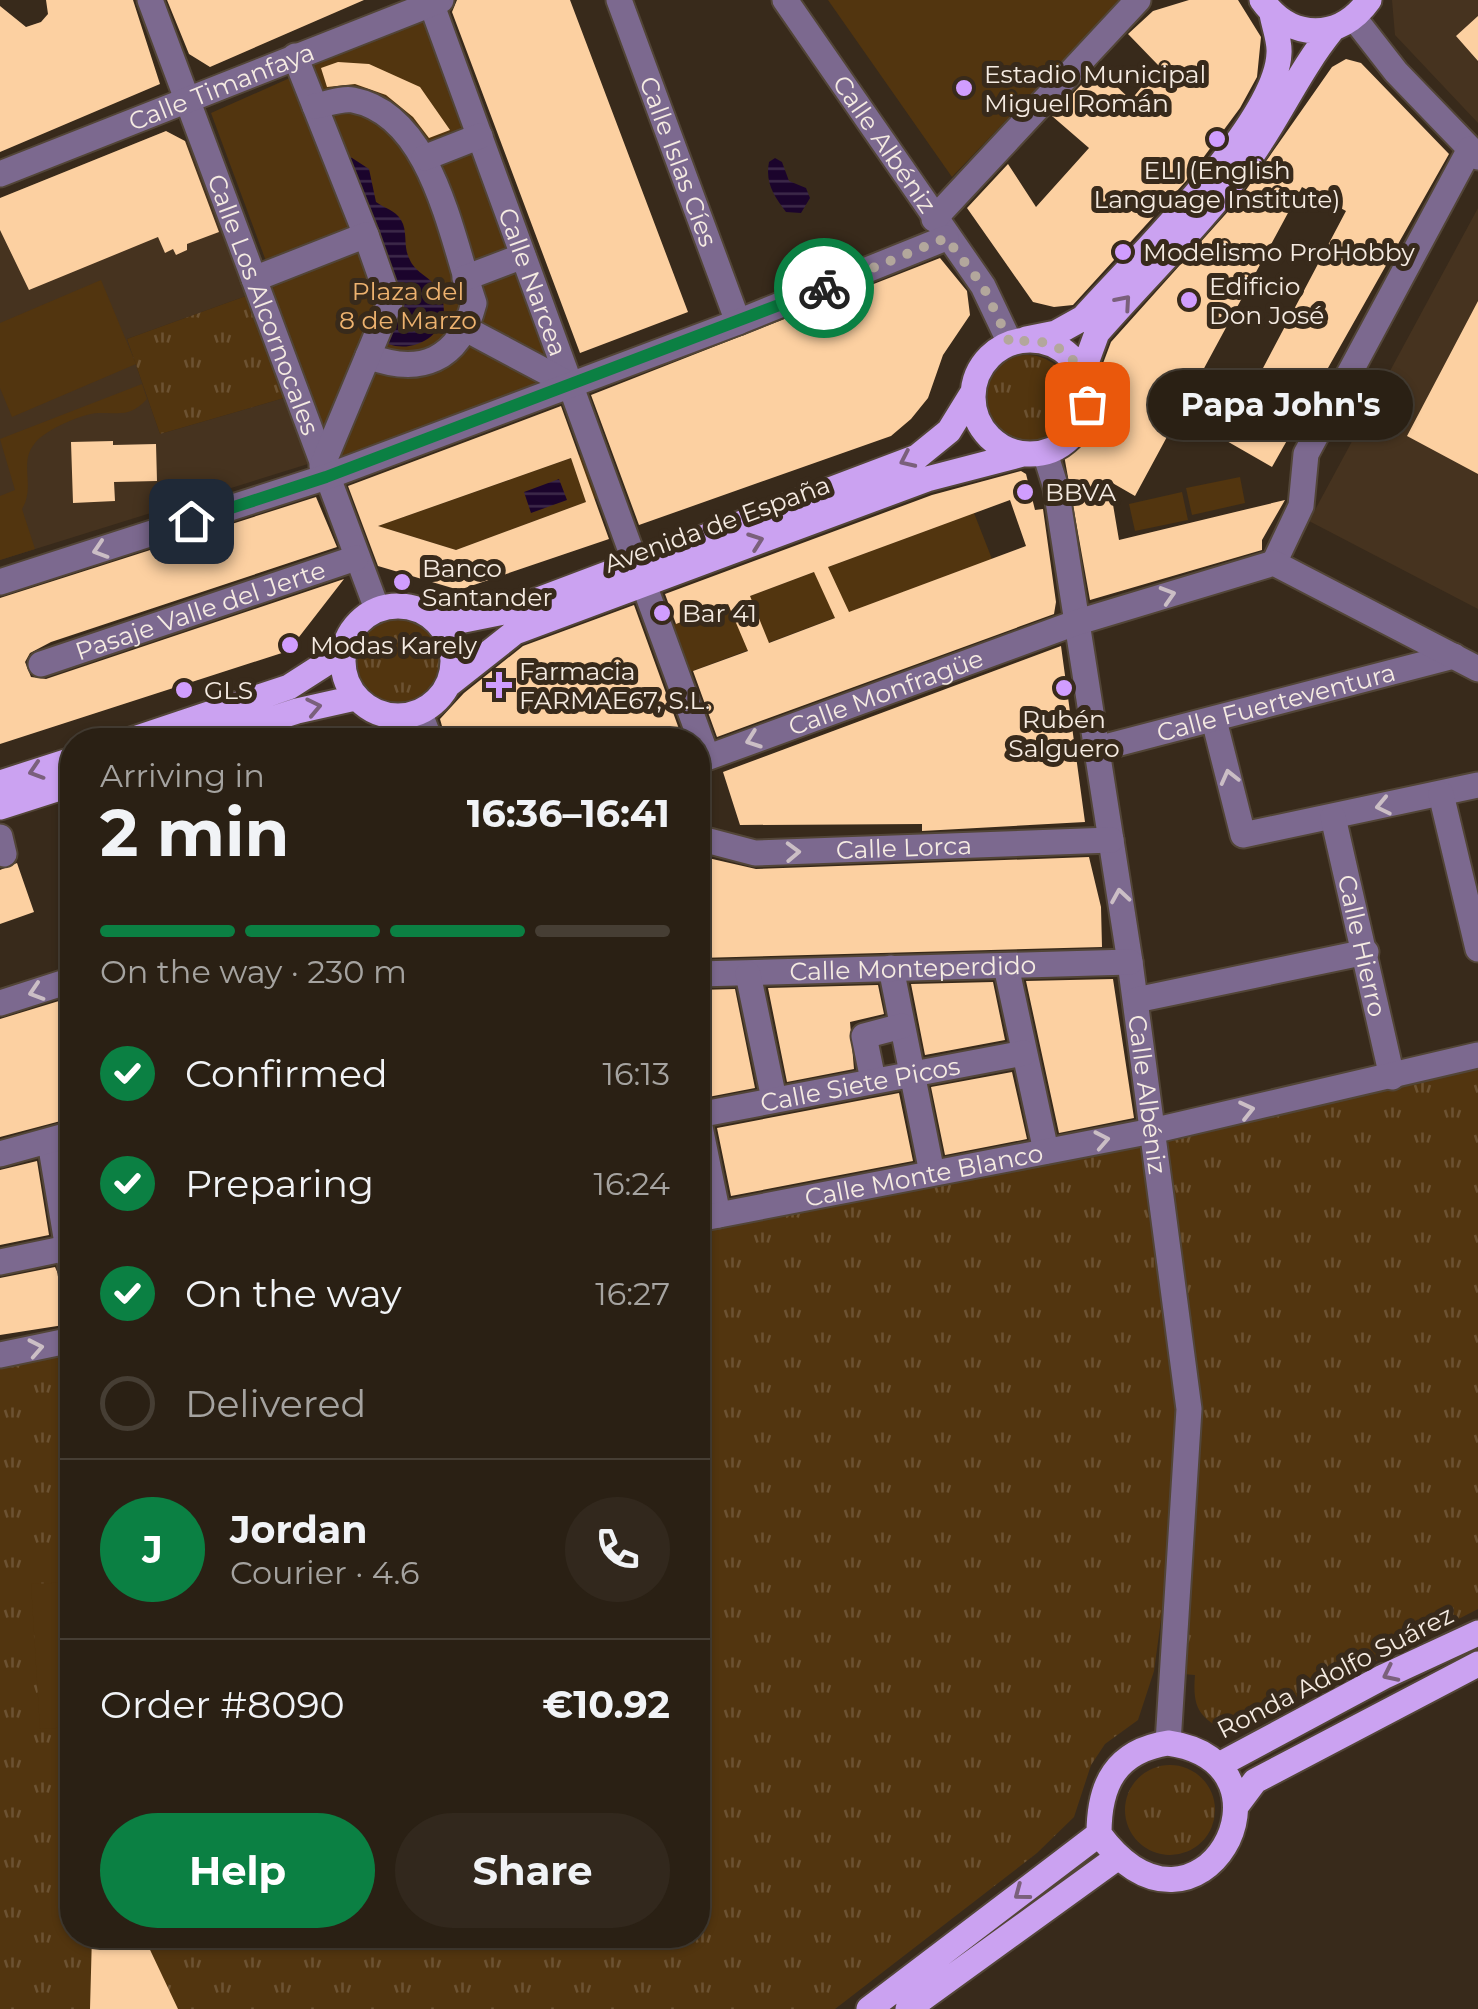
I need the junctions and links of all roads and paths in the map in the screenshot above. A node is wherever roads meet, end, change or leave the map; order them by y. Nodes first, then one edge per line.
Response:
1 (150, 0) edge
2 (619, 0) edge
3 (786, 0) edge
4 (1138, 0) edge
5 (435, 1) edge
6 (1267, 7) edge
7 (1352, 16) edge
8 (295, 56) junction
9 (186, 97) junction
10 (315, 106) junction
11 (480, 136) junction
12 (1474, 153) edge
13 (424, 158) junction
14 (0, 174) edge
15 (940, 228) junction
16 (366, 235) junction
17 (523, 256) junction
18 (465, 278) junction
19 (254, 279) junction
20 (738, 322) junction
21 (464, 328) junction
22 (1018, 341) junction
23 (368, 356) junction
24 (569, 384) junction
25 (1087, 388) junction
26 (972, 392) junction
27 (1034, 453) junction
28 (324, 472) junction
29 (356, 558) junction
30 (1274, 563) junction
31 (640, 574) junction
32 (0, 582) edge
33 (377, 609) junction
34 (422, 611) junction
35 (1075, 623) junction
36 (342, 652) junction
37 (1454, 656) junction
38 (41, 664) dead end
39 (1478, 669) edge
40 (448, 684) junction
41 (355, 698) junction
42 (420, 714) junction
43 (1214, 720) junction
44 (168, 728) edge
45 (243, 728) edge
46 (425, 728) edge
47 (692, 728) edge
48 (1097, 749) junction
49 (710, 756) edge
50 (60, 764) edge
51 (0, 783) edge
52 (1478, 786) edge
53 (60, 788) edge
54 (1441, 794) junction
55 (0, 807) edge
56 (1333, 817) junction
57 (1111, 840) junction
58 (710, 841) edge
59 (1475, 920) edge
60 (1478, 948) edge
61 (1366, 952) junction
62 (1130, 962) junction
63 (1006, 966) junction
64 (891, 968) junction
65 (710, 974) edge
66 (748, 974) junction
67 (60, 984) edge
68 (1136, 1000) junction
69 (0, 1004) edge
70 (902, 1026) junction
71 (1024, 1053) junction
72 (1478, 1055) edge
73 (914, 1074) junction
74 (1392, 1078) junction
75 (874, 1080) junction
76 (774, 1100) junction
77 (710, 1113) edge
78 (1152, 1131) junction
79 (60, 1139) edge
80 (1046, 1151) junction
81 (0, 1154) edge
82 (932, 1173) junction
83 (710, 1217) edge
84 (60, 1257) edge
85 (0, 1262) edge
86 (60, 1342) edge
87 (0, 1355) edge
88 (1478, 1633) edge
89 (1478, 1664) edge
90 (1168, 1742) junction
91 (1219, 1765) junction
92 (1237, 1805) junction
93 (1099, 1834) junction
94 (1118, 1856) junction
95 (869, 2009) edge
96 (908, 2009) edge

1 - 9 street, Calle Los Alcornocales
2 - 20 street, Calle Islas Cíes
3 - 15 street, Calle Albéniz
4 - 15 street
5 - 8 street, Calle Timanfaya
5 - 11 street, Calle Narcea
6 - 7 main road
6 - 22 main road
7 - 12 street
25 -> 7 main road
8 - 9 street, Calle Timanfaya
8 - 10 street
9 - 14 street, Calle Timanfaya
9 - 19 street, Calle Los Alcornocales
10 - 13 street
10 - 16 street
11 - 13 street
11 - 17 street, Calle Narcea
12 - 30 street
13 - 18 street
15 - 20 street
15 - 22 street, Calle Albéniz
16 - 19 street
16 - 23 street
17 - 18 street
17 - 24 street, Calle Narcea
18 - 21 street
19 - 28 street, Calle Los Alcornocales
20 - 24 street
21 - 23 street
21 - 24 street
22 - 25 main road
22 - 26 main road
23 - 28 street
24 - 28 street
24 - 31 street, Calle Narcea
25 - 27 main road
26 - 27 main road
26 -> 31 main road, Avenida de España
31 -> 27 main road, Avenida de España
27 - 35 street, Calle Albéniz
28 - 29 street, Calle Los Alcornocales
28 -> 32 street
29 - 33 street, Calle Los Alcornocales
29 - 38 street, Pasaje Valle del Jerte
35 -> 30 street, Calle Monfragüe
30 - 37 street
31 - 34 main road, Avenida de España
31 - 40 main road, Avenida de España
31 - 47 street, Calle Narcea
33 - 34 main road
33 - 36 main road
34 - 40 main road
35 - 48 street, Calle Albéniz
35 -> 49 street, Calle Monfragüe
36 - 41 main road
36 - 44 main road
37 - 39 street
37 - 43 street, Calle Fuerteventura
40 - 42 main road
41 - 42 main road
45 -> 41 main road
42 - 46 street
43 - 48 street, Calle Fuerteventura
56 -> 43 street
48 - 57 street, Calle Albéniz
50 -> 51 main road
52 - 54 street
53 - 55 main road
54 -> 56 street
54 - 59 street
56 - 61 street, Calle Hierro
58 -> 57 street, Calle Lorca
62 -> 57 street, Calle Albéniz
59 - 60 street
61 - 68 street
61 - 74 street, Calle Hierro
62 - 63 street, Calle Monteperdido
62 - 68 street, Calle Albéniz
63 - 64 street, Calle Monteperdido
63 - 71 street
64 - 66 street, Calle Monteperdido
64 - 70 street
65 - 66 street, Calle Monteperdido
66 - 76 street
67 -> 69 street
68 - 78 street, Calle Albéniz
70 - 73 street
70 - 75 street
71 - 73 street, Calle Siete Picos
71 - 80 street
72 - 74 street, Calle Monte Blanco
73 - 75 street, Calle Siete Picos
73 - 82 street
78 -> 74 street, Calle Monte Blanco
75 - 76 street, Calle Siete Picos
76 - 77 street, Calle Siete Picos
80 -> 78 street, Calle Monte Blanco
78 - 90 street, Calle Albéniz
79 - 81 street
80 - 82 street, Calle Monte Blanco
82 - 83 street, Calle Monte Blanco
84 - 85 street
87 -> 86 street
88 -> 91 main road, Ronda Adolfo Suárez
89 - 92 main road
90 - 91 main road
90 - 93 main road
91 - 92 main road
92 - 94 main road
93 - 94 main road
93 -> 95 main road
94 - 96 main road

